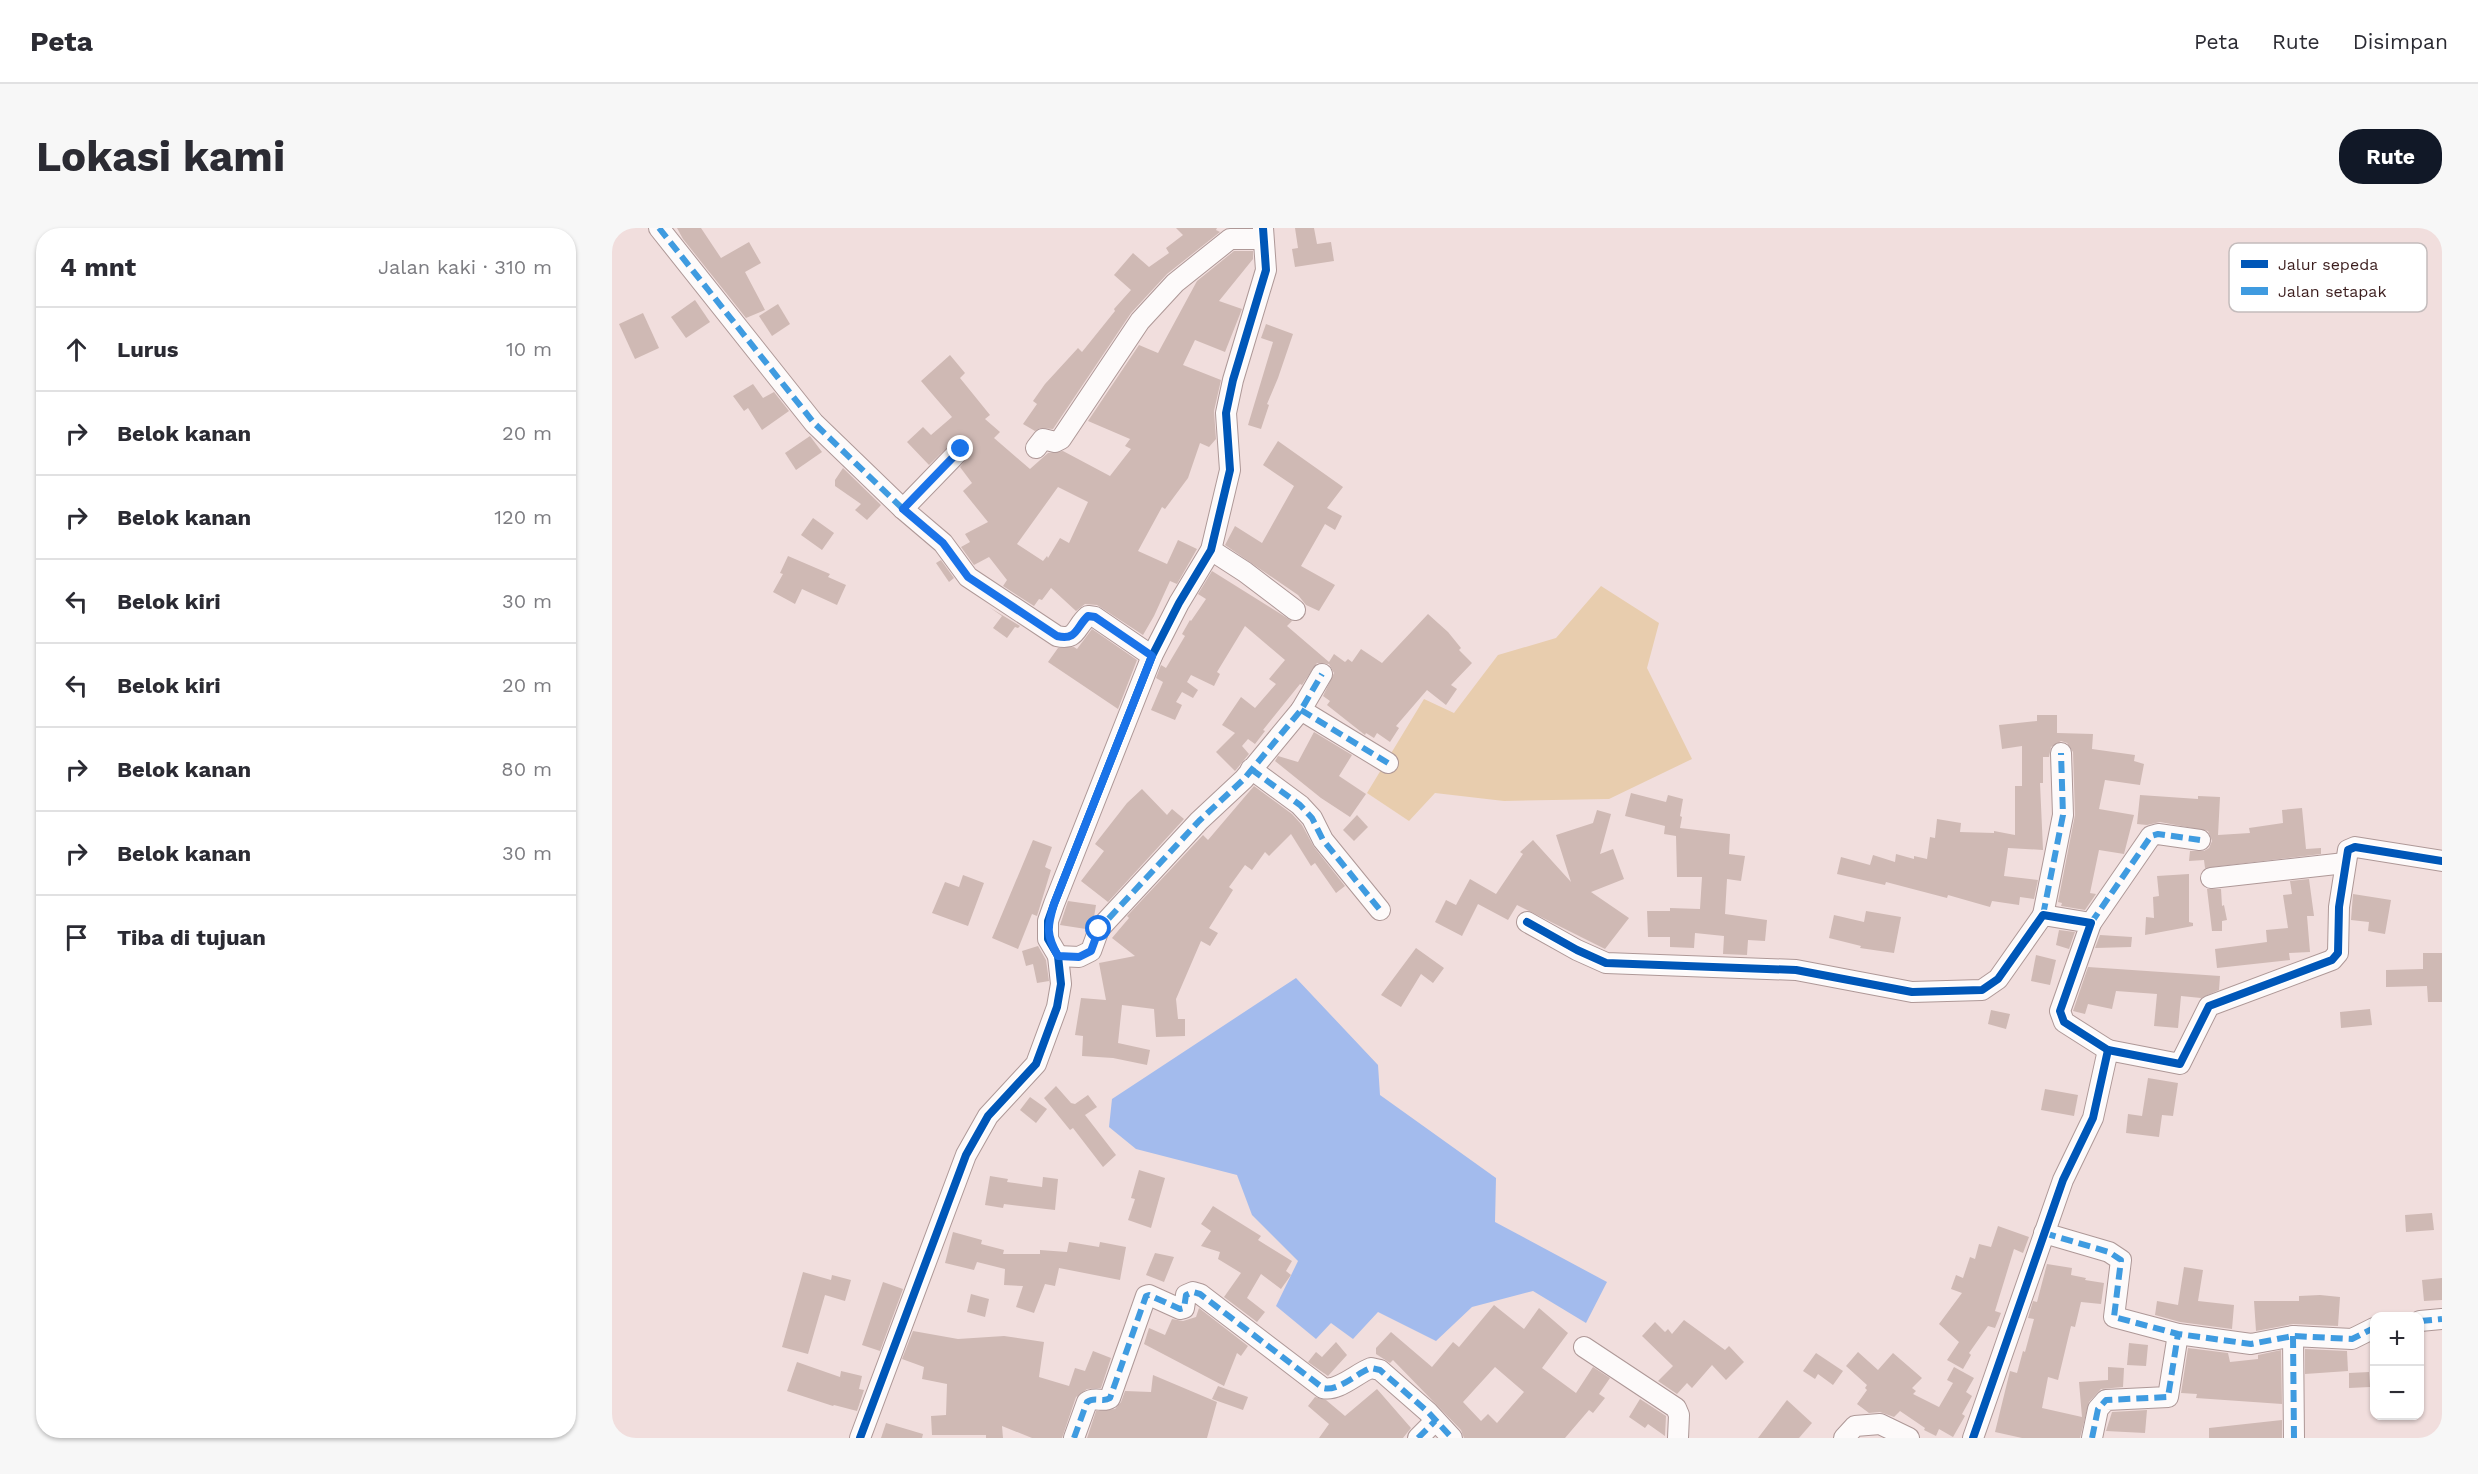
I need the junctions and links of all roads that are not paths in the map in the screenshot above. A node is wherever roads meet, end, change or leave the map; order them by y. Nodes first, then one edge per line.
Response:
1 (659, 228) edge
2 (1263, 233) edge
3 (1036, 448) dead end
4 (961, 449) dead end
5 (903, 509) junction
6 (1211, 550) junction
7 (1295, 610) dead end
8 (1152, 656) junction
9 (1322, 674) dead end
10 (1301, 711) junction
11 (2061, 753) dead end
12 (1388, 763) dead end
13 (1251, 769) junction
14 (2200, 840) dead end
15 (2442, 861) edge
16 (2345, 863) junction
17 (2211, 878) dead end
18 (1380, 910) dead end
19 (2043, 915) junction
20 (1527, 922) dead end
21 (2091, 923) junction
22 (1058, 956) junction
23 (2108, 1050) junction
24 (2044, 1233) junction
25 (2442, 1319) edge
26 (2424, 1321) edge
27 (2370, 1330) edge
28 (2178, 1334) junction
29 (2293, 1336) junction
30 (1584, 1347) dead end
31 (1435, 1421) junction
32 (1977, 1437) edge
33 (860, 1438) edge
34 (1074, 1438) edge
35 (1418, 1438) edge
36 (1452, 1438) edge
37 (1678, 1438) edge
38 (1844, 1438) edge
39 (1910, 1438) edge
40 (2092, 1438) edge
41 (2294, 1438) edge

1 - 5 street
2 - 3 street
2 - 6 street
4 - 5 street
5 - 8 street
6 - 7 street
6 - 8 street
8 - 22 street
9 - 10 street
10 - 12 street
10 - 13 street
11 - 19 street
13 - 18 street
13 - 22 street
14 - 21 street
15 - 16 street
16 - 17 street
16 - 23 street
19 - 20 street
19 - 21 street
21 - 23 street
22 - 33 street
23 - 24 street
24 - 28 street
24 - 32 street
25 - 26 street
27 - 29 street
28 - 29 street
28 - 40 street
29 - 41 street
30 - 37 street
31 - 34 street
31 - 35 street
31 - 36 street
38 - 39 street

